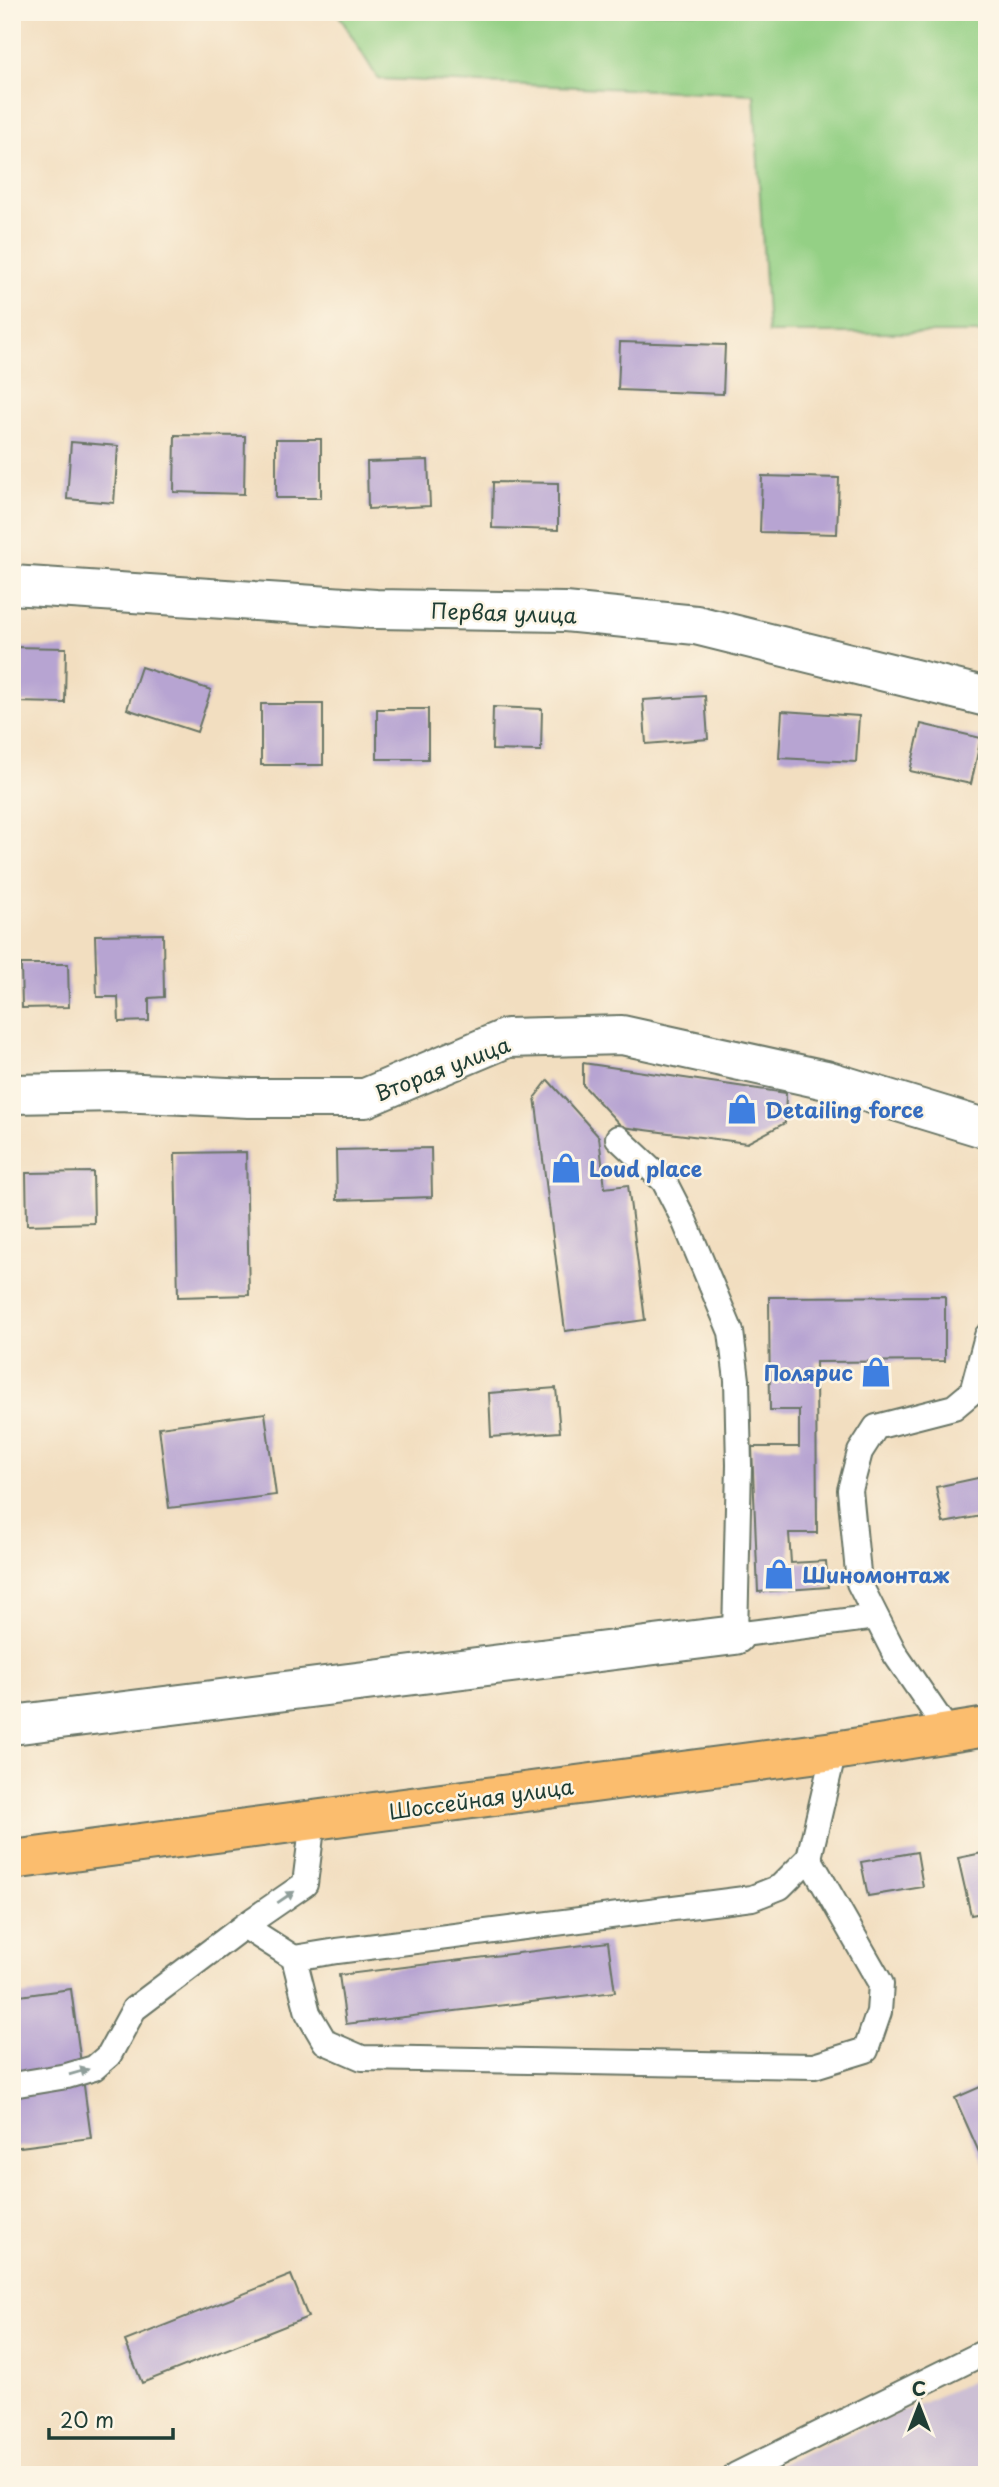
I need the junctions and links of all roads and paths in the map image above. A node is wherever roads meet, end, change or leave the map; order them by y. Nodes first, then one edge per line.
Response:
1 (12, 585) edge
2 (987, 697) edge
3 (12, 1094) edge
4 (987, 1129) edge
5 (618, 1138) dead end
6 (987, 1336) edge
7 (876, 1617) junction
8 (735, 1635) junction
9 (12, 1725) edge
10 (987, 1727) edge
11 (949, 1733) junction
12 (834, 1751) junction
13 (313, 1820) junction
14 (809, 1858) junction
15 (12, 1860) edge
16 (244, 1926) junction
17 (294, 1958) junction
18 (12, 2085) edge
19 (987, 2351) edge
20 (736, 2475) edge

1 - 2 street, Первая улица
3 - 4 street, Вторая улица
5 - 8 lane
6 - 7 lane
7 - 8 lane
7 - 11 lane
8 - 9 street
10 - 11 main road, Шоссейная улица
11 - 12 main road, Шоссейная улица
12 - 13 main road, Шоссейная улица
12 - 14 lane
13 - 15 main road, Шоссейная улица
16 -> 13 lane
14 - 17 lane
14 - 17 lane
16 - 17 lane
18 -> 16 lane
19 - 20 lane

